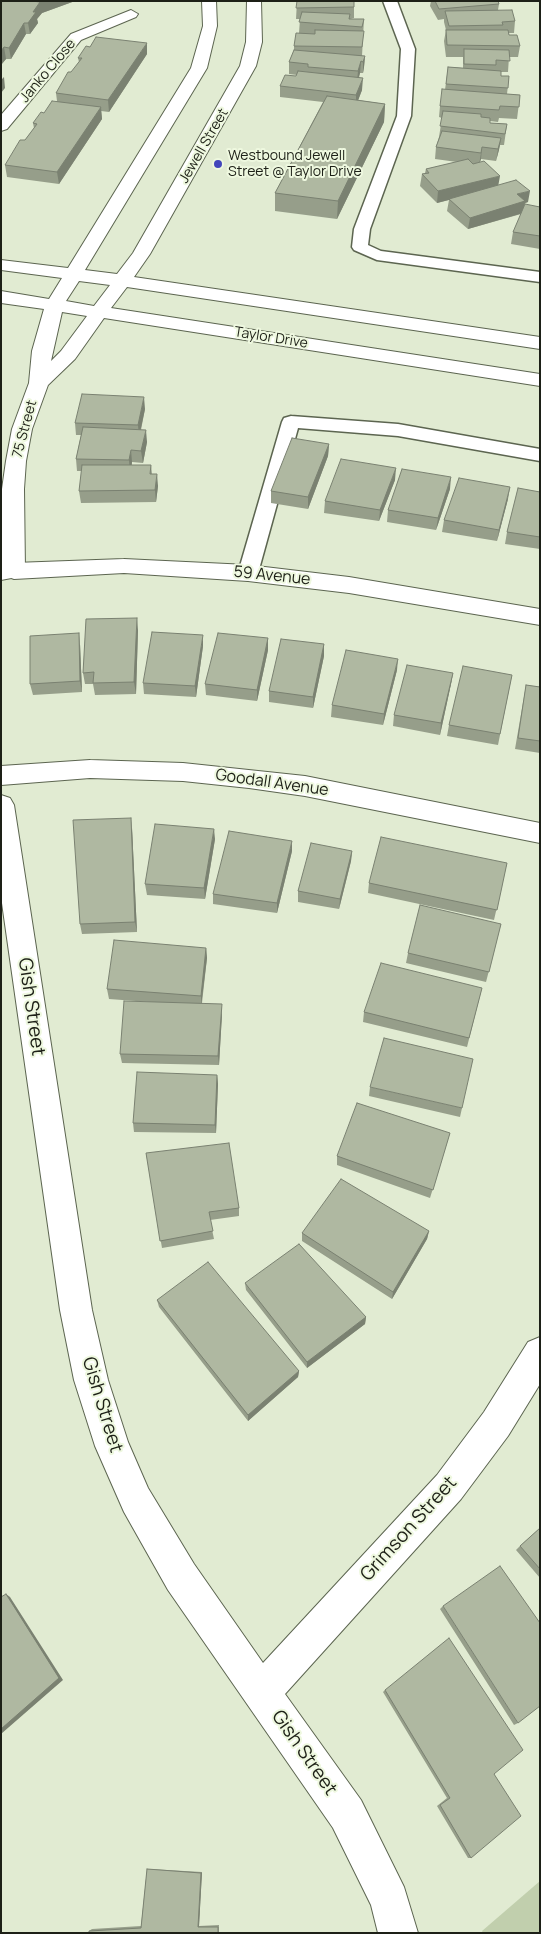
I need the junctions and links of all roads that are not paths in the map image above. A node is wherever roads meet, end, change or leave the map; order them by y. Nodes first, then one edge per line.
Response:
1 (209, 1) edge
2 (254, 1) edge
3 (390, 1) edge
4 (131, 14) dead end
5 (1, 126) edge
6 (1, 265) edge
7 (74, 274) junction
8 (540, 277) edge
9 (121, 280) junction
10 (1, 297) edge
11 (55, 305) junction
12 (100, 311) junction
13 (540, 344) edge
14 (540, 380) edge
15 (38, 383) junction
16 (540, 455) edge
17 (8, 571) edge
18 (248, 573) junction
19 (540, 617) edge
20 (1, 776) edge
21 (1, 805) edge
22 (540, 833) edge
23 (540, 1353) edge
24 (262, 1692) junction
25 (398, 1933) edge

1 - 7 street
2 - 9 street, Jewell Street
3 - 8 lane
4 - 5 street, Janko Close
6 - 7 street
7 - 9 street
7 - 11 street
9 - 12 street, Jewell Street
9 - 13 street
10 - 11 street, Taylor Drive
11 - 12 street, Taylor Drive
11 - 15 street
12 - 14 street, Taylor Drive
12 - 15 street, 75 Street
15 - 17 street, 75 Street
16 - 18 lane
17 - 18 street, 59 Avenue
18 - 19 street, 59 Avenue
20 - 22 street, Goodall Avenue
21 - 24 street, Gish Street
23 - 24 street, Grimson Street
24 - 25 street, Gish Street

